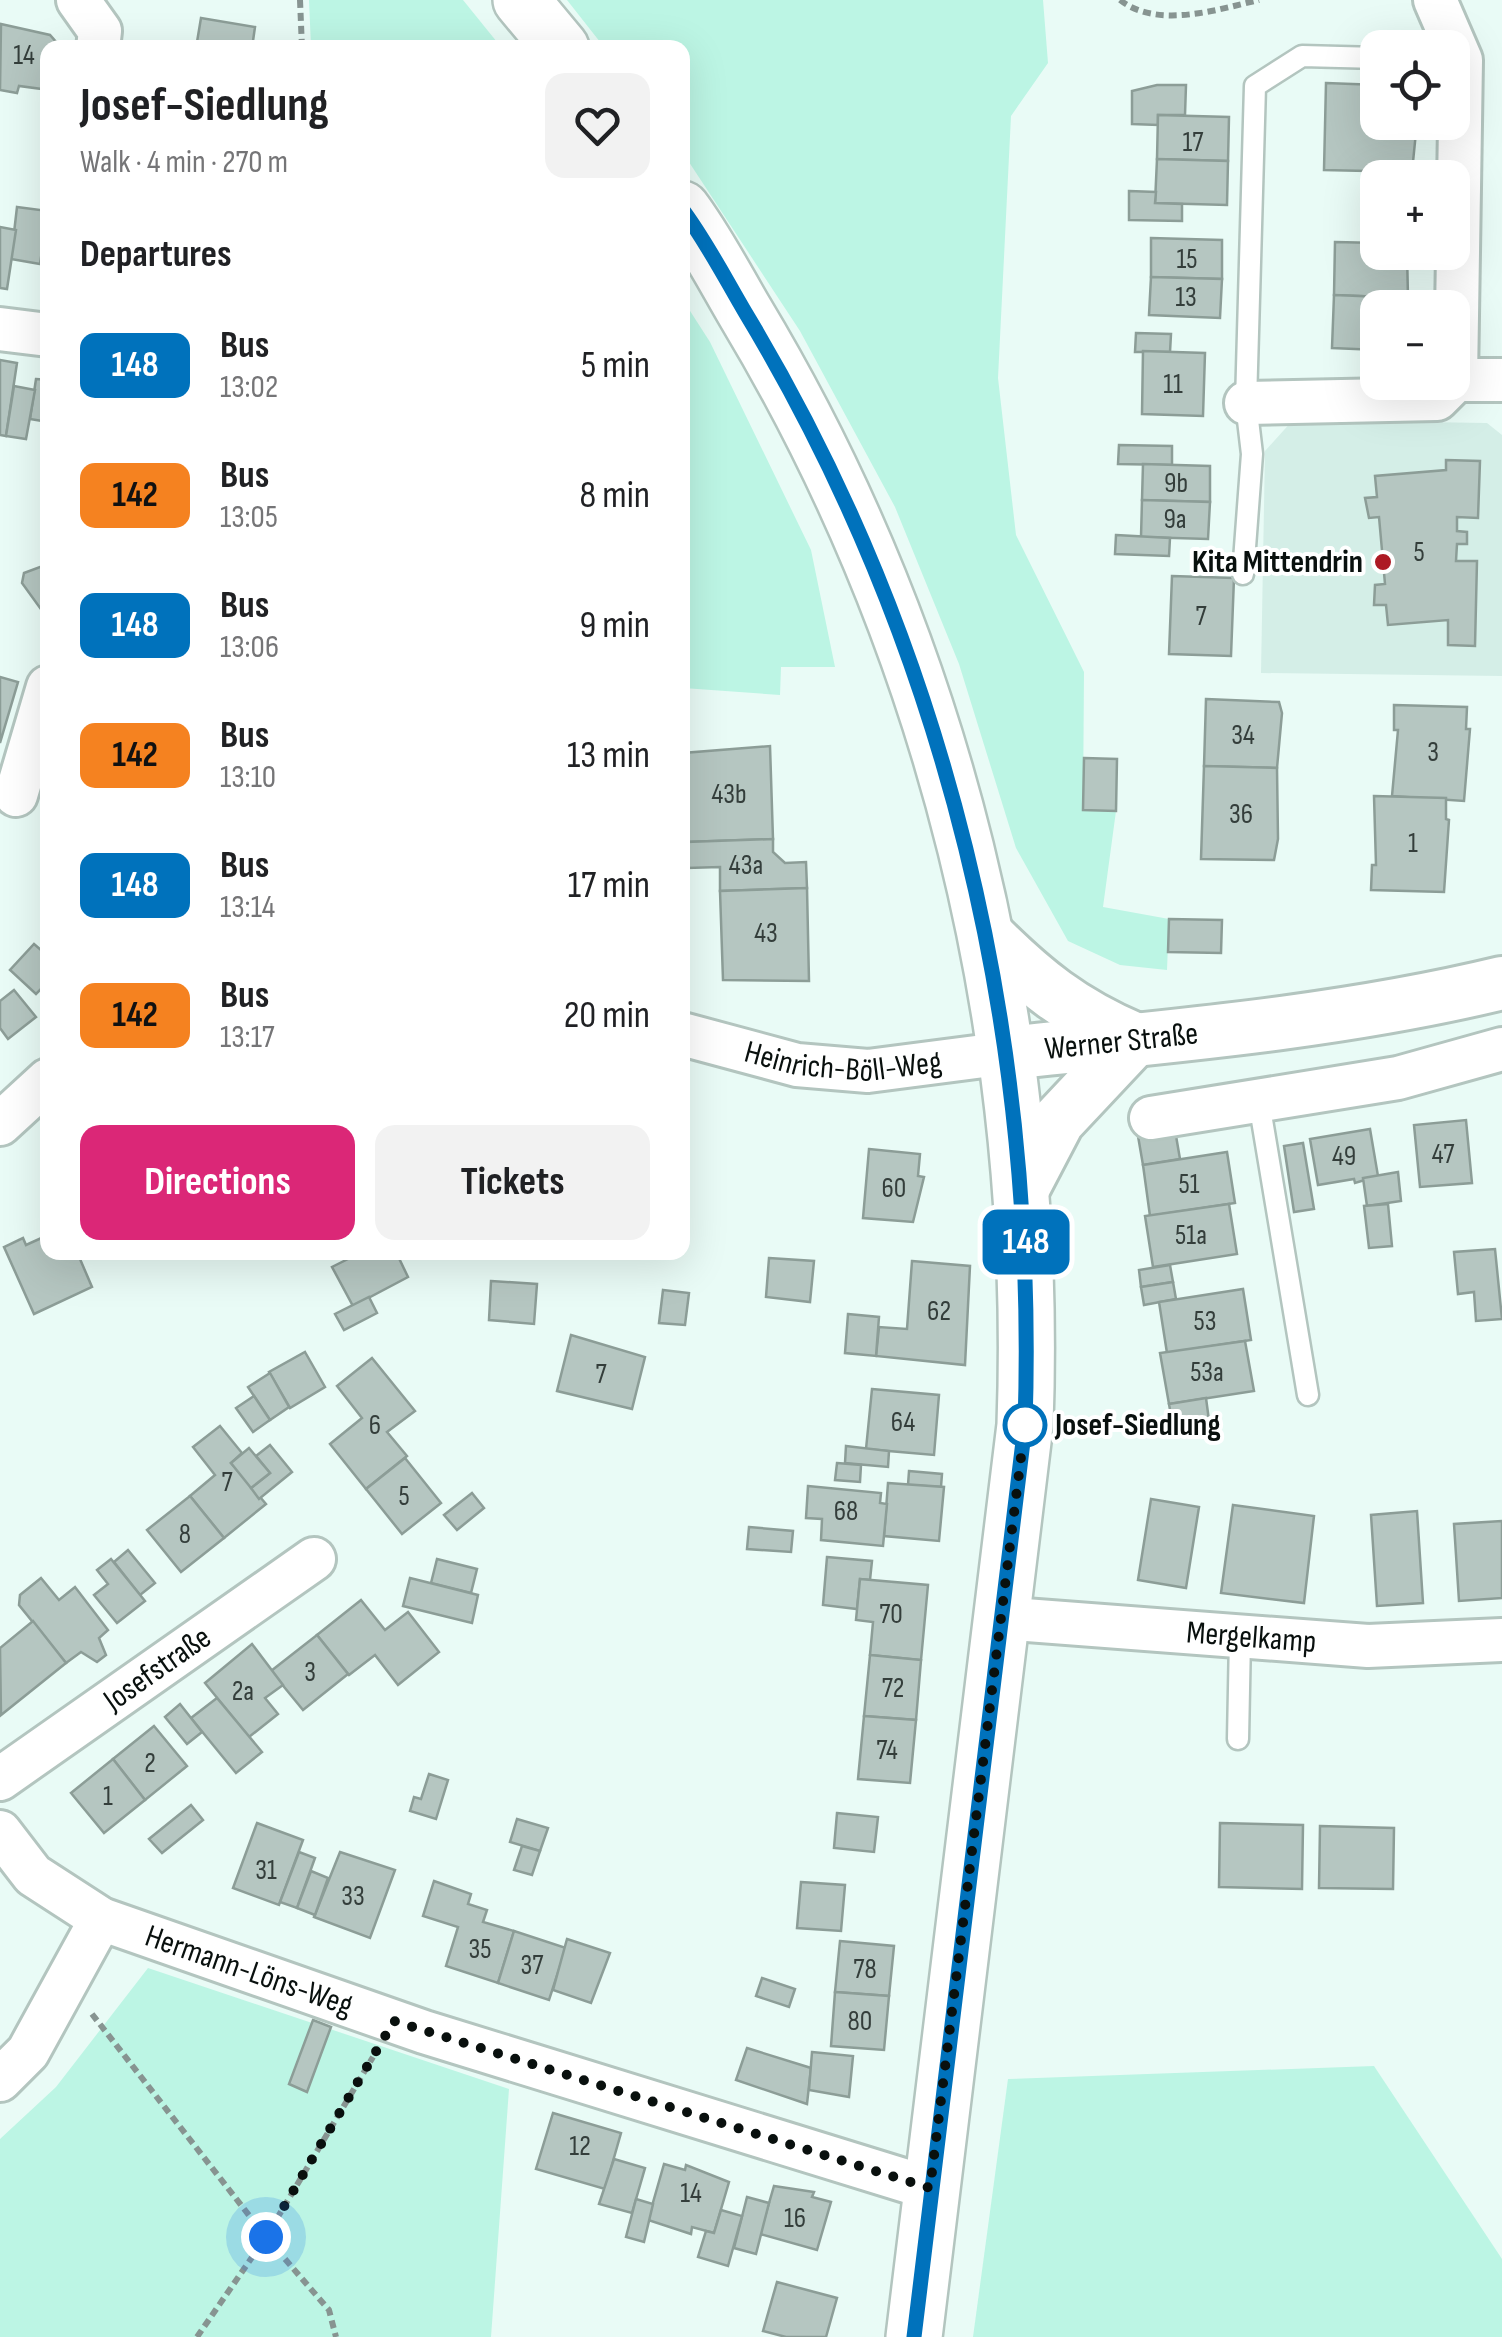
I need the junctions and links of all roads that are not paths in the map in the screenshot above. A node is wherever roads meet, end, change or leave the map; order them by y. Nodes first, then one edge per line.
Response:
1 (78, 0) edge
2 (520, 0) edge
3 (1435, 0) edge
4 (1446, 30) edge
5 (99, 40) edge
6 (554, 40) edge
7 (1360, 58) edge
8 (1457, 140) edge
9 (690, 221) edge
10 (1456, 290) edge
11 (0, 328) edge
12 (40, 335) edge
13 (1470, 380) edge
14 (1502, 380) edge
15 (1373, 400) edge
16 (1246, 402) junction
17 (1243, 574) dead end
18 (40, 714) edge
19 (16, 795) dead end
20 (986, 934) junction
21 (1501, 990) edge
22 (690, 1036) edge
23 (1136, 1039) junction
24 (1502, 1050) edge
25 (1007, 1053) junction
26 (40, 1087) edge
27 (1259, 1102) junction
28 (1151, 1118) dead end
29 (0, 1124) edge
30 (1023, 1188) junction
31 (1308, 1395) dead end
32 (314, 1559) dead end
33 (1000, 1618) junction
34 (1240, 1638) junction
35 (1502, 1640) edge
36 (1238, 1739) dead end
37 (0, 1779) edge
38 (0, 1832) edge
39 (102, 1920) junction
40 (0, 2080) edge
41 (930, 2188) junction
42 (914, 2337) edge

1 - 5 street
2 - 6 main road
3 - 4 street
7 - 16 lane
8 - 10 street
9 - 20 main road
11 - 12 street
13 - 14 street
15 - 16 street
16 - 17 lane
18 - 19 street
20 - 23 street
20 - 25 main road
21 - 23 street, Werner Straße
22 - 25 street, Heinrich-Böll-Weg
23 - 25 street, Werner Straße
23 - 30 street
24 - 27 street
25 - 30 main road, Werner Straße
26 - 29 street
27 - 28 street
27 - 31 lane
30 - 33 main road, Werner Straße
32 - 37 street, Josefstraße
33 - 34 street, Mergelkamp
33 - 41 main road, Werner Straße
34 - 35 street, Mergelkamp
34 - 36 lane
38 - 39 street, Hermann-Löns-Weg
39 - 40 street
39 - 41 street, Hermann-Löns-Weg
41 - 42 main road, Werner Straße

